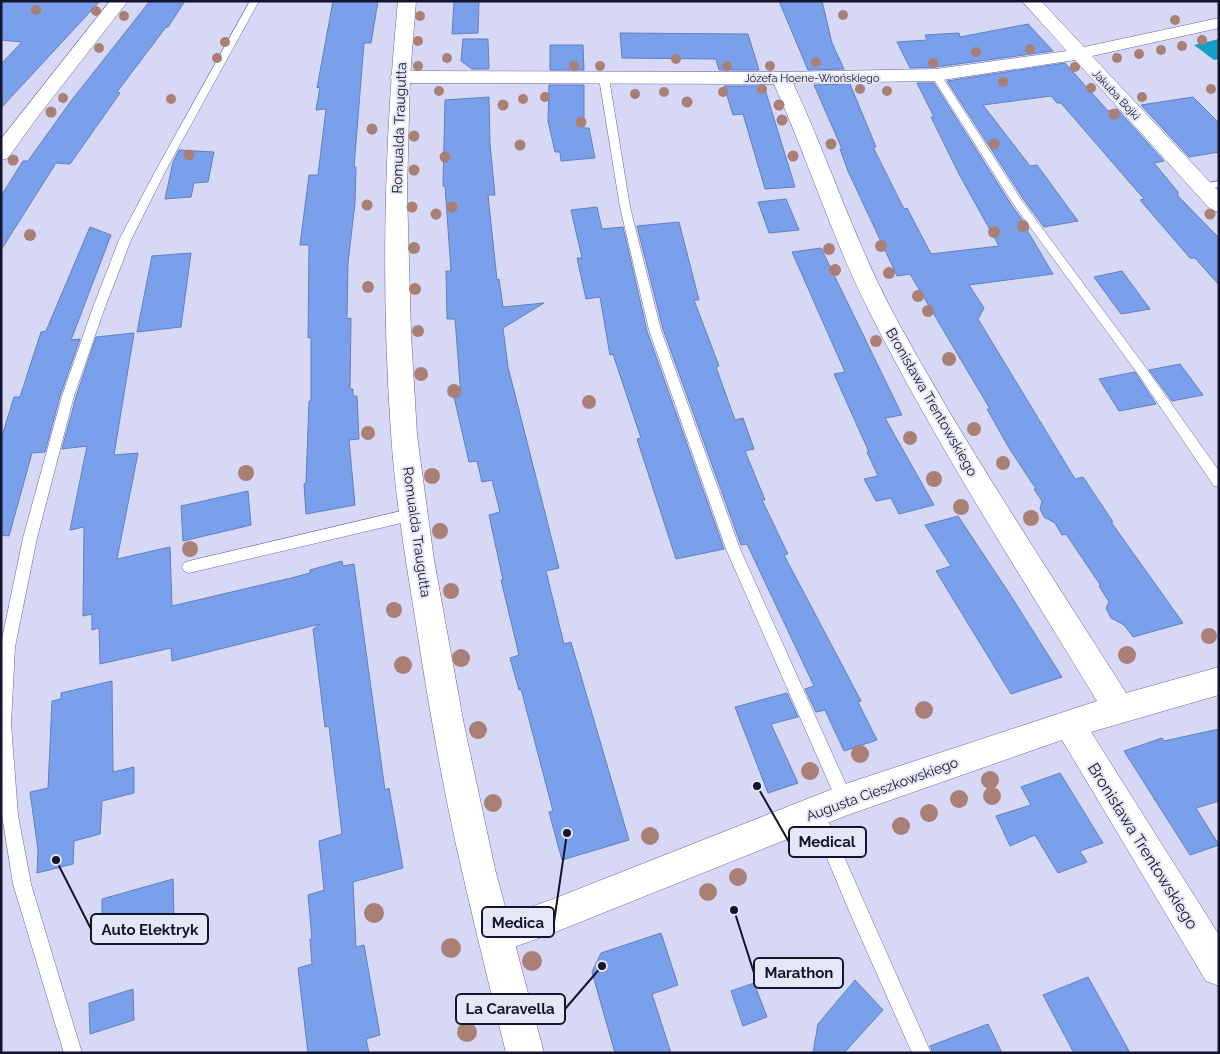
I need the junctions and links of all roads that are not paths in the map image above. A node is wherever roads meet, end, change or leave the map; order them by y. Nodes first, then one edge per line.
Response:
1 (119, 1) edge
2 (254, 1) edge
3 (407, 1) edge
4 (1030, 1) edge
5 (1219, 23) edge
6 (1078, 54) junction
7 (936, 75) junction
8 (400, 77) junction
9 (604, 78) junction
10 (781, 78) junction
11 (1, 154) edge
12 (1210, 185) edge
13 (1219, 205) edge
14 (1219, 482) edge
15 (414, 514) junction
16 (190, 566) dead end
17 (1219, 680) edge
18 (1118, 708) junction
19 (1070, 723) junction
20 (845, 800) junction
21 (816, 813) junction
22 (495, 936) junction
23 (1219, 968) edge
24 (73, 1053) edge
25 (525, 1053) edge
26 (922, 1053) edge

1 - 11 street
2 - 24 lane
3 - 8 street, Romualda Traugutta
4 - 6 street, Jakuba Bojki
5 - 6 street, Józefa Hoene-Wrońskiego
6 - 7 street, Józefa Hoene-Wrońskiego
6 - 12 street, Jakuba Bojki
7 - 10 street, Józefa Hoene-Wrońskiego
7 - 14 lane
8 - 9 street, Józefa Hoene-Wrońskiego
8 - 15 street, Romualda Traugutta
9 - 10 street, Józefa Hoene-Wrońskiego
9 - 20 lane
10 - 18 street, Bronisława Trentowskiego
12 - 13 street, Jakuba Bojki
15 - 16 lane
15 - 22 street, Romualda Traugutta
17 - 18 street, Augusta Cieszkowskiego
18 - 19 street, Augusta Cieszkowskiego
19 - 20 street, Augusta Cieszkowskiego
19 - 23 street, Bronisława Trentowskiego
20 - 21 street, Augusta Cieszkowskiego
21 - 22 street, Augusta Cieszkowskiego
21 - 26 lane
22 - 25 street, Romualda Traugutta

